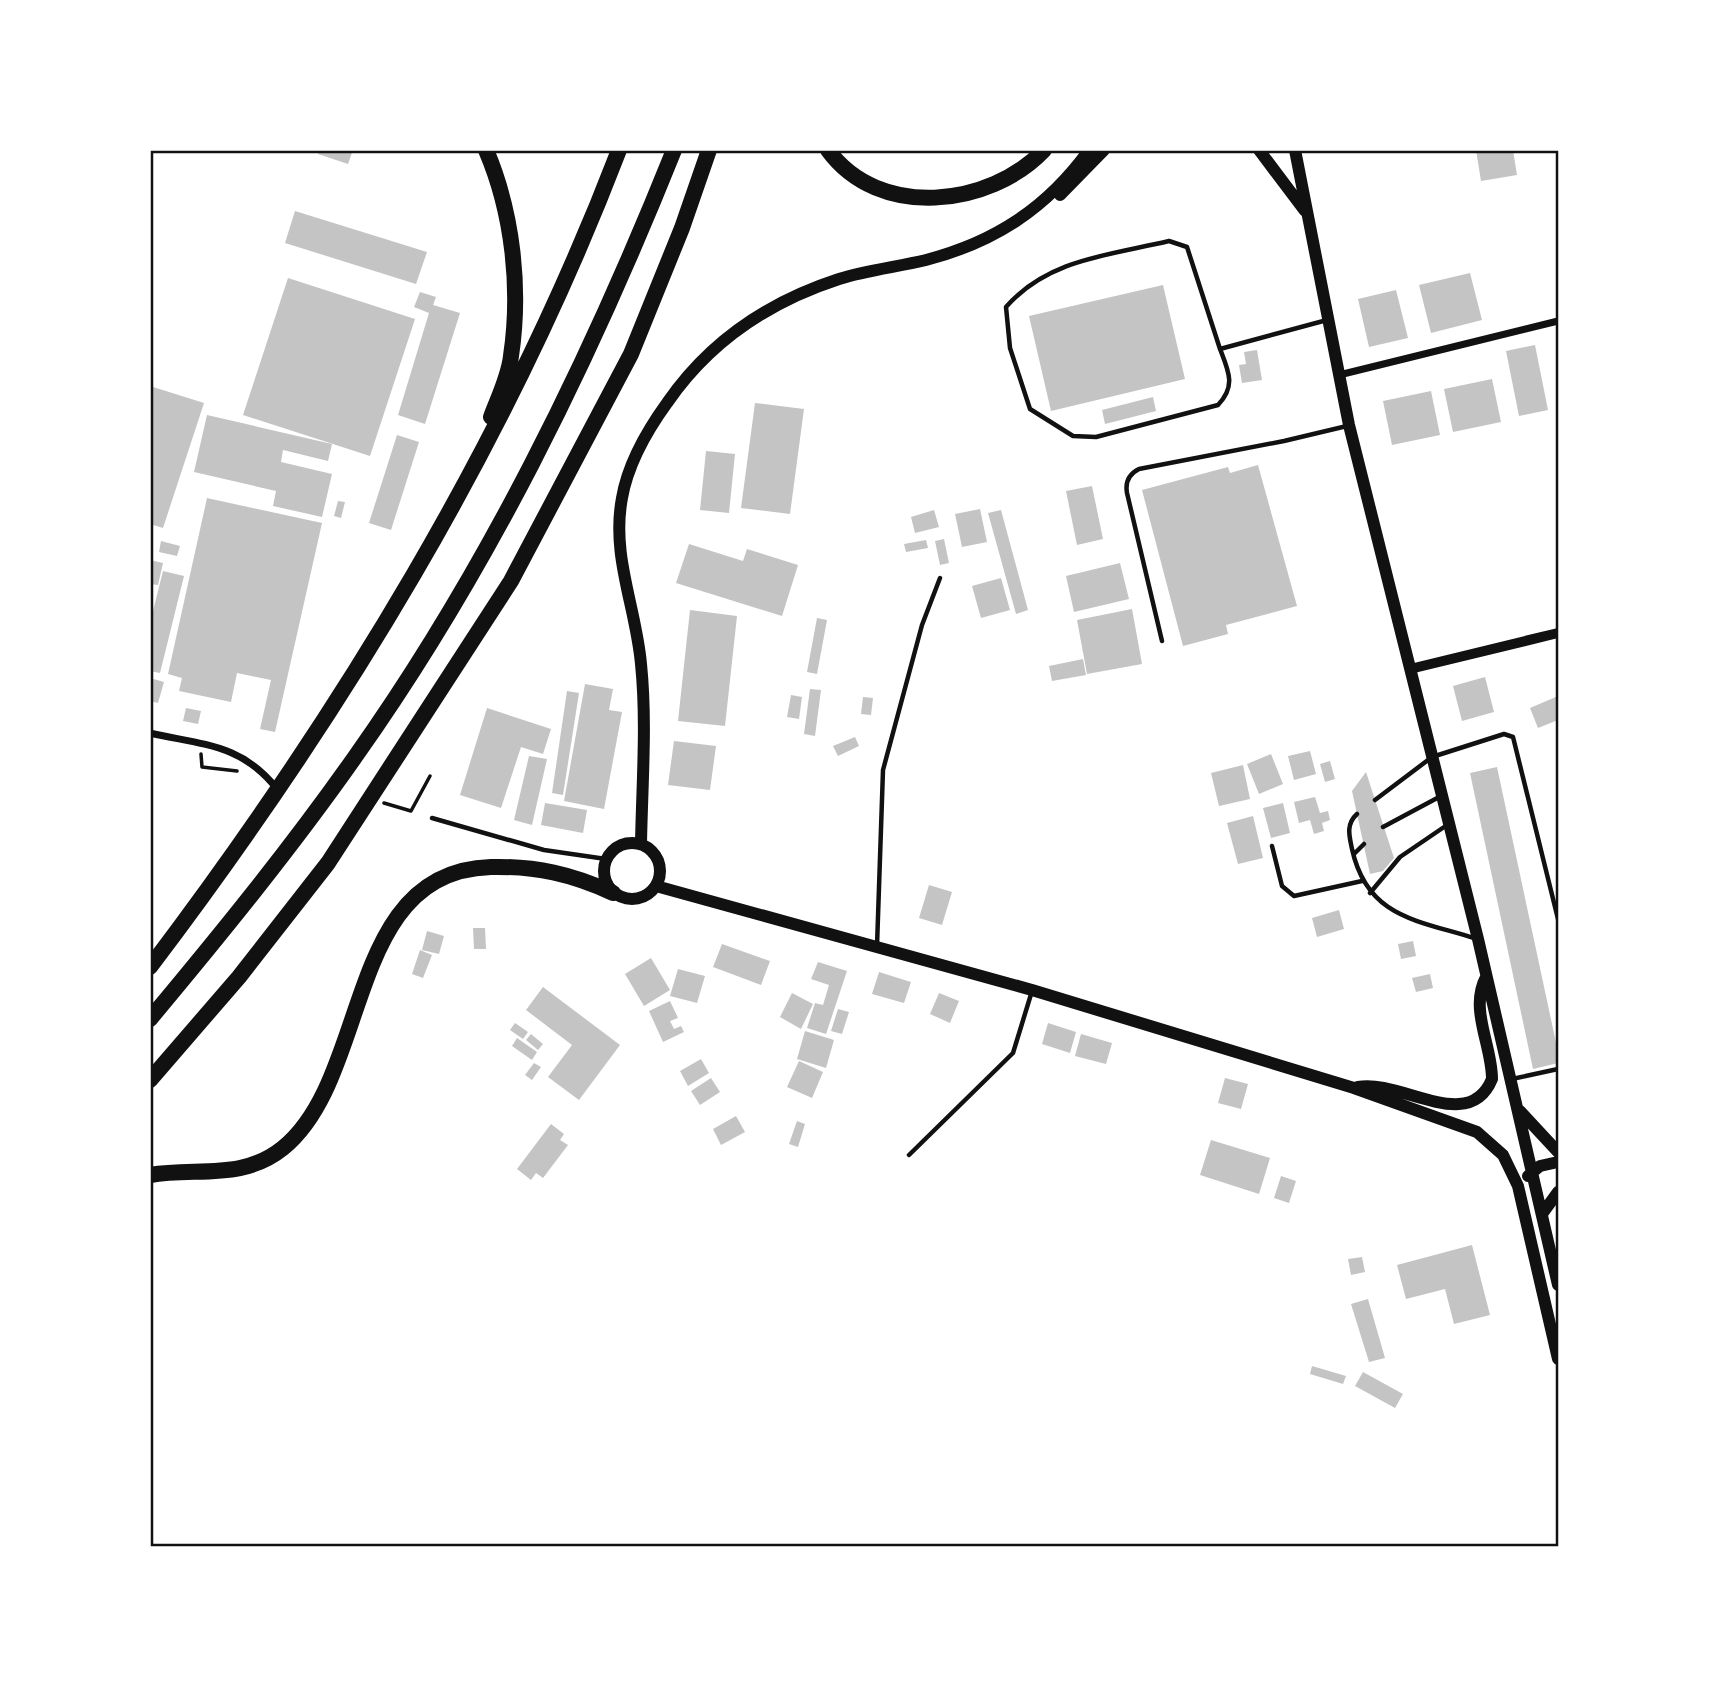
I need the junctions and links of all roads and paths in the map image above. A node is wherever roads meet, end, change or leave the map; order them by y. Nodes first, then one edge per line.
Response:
1 (486, 150) edge
2 (619, 150) edge
3 (674, 150) edge
4 (709, 150) edge
5 (828, 150) edge
6 (1044, 150) edge
7 (1089, 150) edge
8 (1104, 150) edge
9 (1259, 150) edge
10 (1295, 150) edge
11 (1307, 214) junction
12 (1026, 218) junction
13 (1328, 320) junction
14 (1559, 321) edge
15 (1220, 349) junction
16 (1339, 375) junction
17 (1349, 425) junction
18 (471, 473) junction
19 (940, 578) dead end
20 (1559, 633) edge
21 (1162, 641) dead end
22 (1410, 669) junction
23 (150, 733) edge
24 (1432, 757) junction
25 (202, 767) dead end
26 (242, 772) dead end
27 (430, 776) dead end
28 (278, 790) junction
29 (1442, 795) junction
30 (372, 800) dead end
31 (1375, 800) dead end
32 (1357, 814) dead end
33 (432, 817) dead end
34 (1449, 824) junction
35 (1383, 827) dead end
36 (641, 844) junction
37 (1364, 844) dead end
38 (1272, 846) dead end
39 (1353, 855) junction
40 (606, 859) junction
41 (1362, 881) junction
42 (656, 886) junction
43 (613, 893) junction
44 (1370, 893) junction
45 (1559, 919) edge
46 (1478, 939) junction
47 (877, 947) junction
48 (150, 967) edge
49 (1486, 976) junction
50 (1032, 990) junction
51 (150, 1019) edge
52 (1559, 1069) edge
53 (1511, 1079) junction
54 (150, 1080) edge
55 (1354, 1088) junction
56 (1517, 1109) junction
57 (1559, 1152) edge
58 (909, 1155) dead end
59 (1559, 1162) edge
60 (1532, 1172) junction
61 (150, 1175) edge
62 (1518, 1186) junction
63 (1559, 1192) edge
64 (1542, 1214) junction
65 (1559, 1285) edge
66 (1559, 1359) edge

1 - 18 highway
2 - 18 highway
3 - 51 highway
4 - 54 highway
5 - 6 highway
7 - 12 main road
8 - 12 main road
9 - 11 main road
10 - 11 main road
11 - 13 main road
12 - 36 main road
13 - 15 lane
13 - 16 main road
14 - 16 street
15 - 15 lane
16 - 17 main road
17 - 21 lane
17 - 22 main road
18 - 28 highway
19 - 47 lane
20 - 22 street
22 - 24 main road
23 - 28 street
24 - 29 main road
24 - 31 lane
24 - 45 lane
25 - 26 path
27 - 30 path
28 - 48 highway
29 - 34 main road
29 - 35 lane
32 - 39 lane
33 - 40 lane
34 - 44 lane
34 - 46 main road
36 - 40 main road
36 - 42 main road
37 - 39 lane
38 - 41 lane
39 - 41 lane
40 - 43 main road
41 - 44 lane
42 - 43 main road
42 - 47 main road
43 - 61 highway
44 - 46 lane
46 - 49 main road
47 - 50 main road
49 - 53 main road
49 - 55 main road
50 - 55 main road
50 - 58 lane
52 - 53 lane
53 - 56 main road
55 - 62 main road
56 - 57 main road
56 - 60 main road
59 - 60 main road
60 - 62 main road
60 - 64 main road
62 - 66 main road
63 - 64 main road
64 - 65 main road

